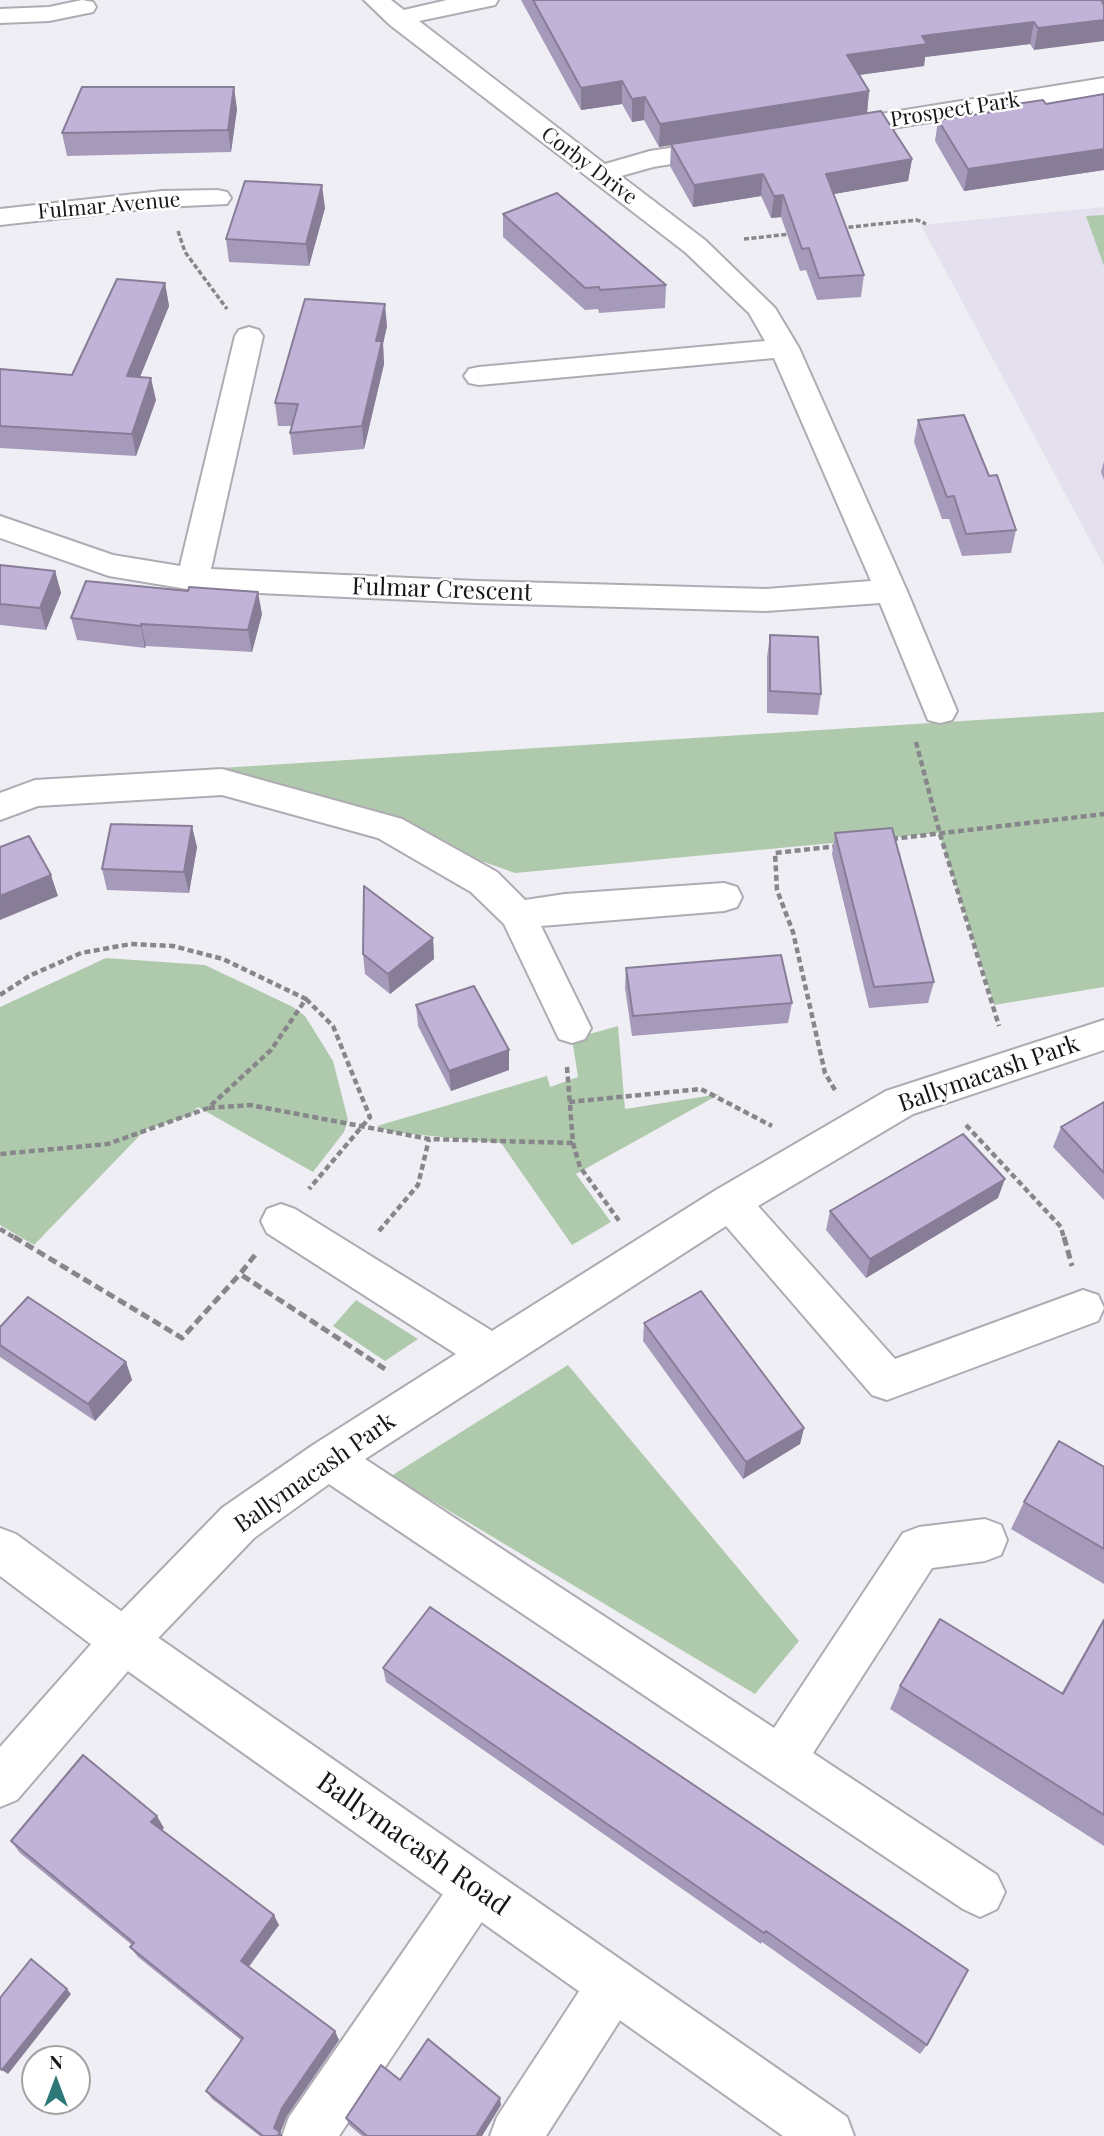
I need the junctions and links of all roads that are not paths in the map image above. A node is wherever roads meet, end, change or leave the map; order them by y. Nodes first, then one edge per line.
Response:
1 (376, 0) edge
2 (486, 0) edge
3 (84, 7) dead end
4 (0, 16) edge
5 (400, 20) junction
6 (1104, 86) edge
7 (815, 133) edge
8 (747, 144) edge
9 (599, 174) junction
10 (218, 198) dead end
11 (0, 217) edge
12 (249, 336) road end
13 (784, 348) junction
14 (479, 376) dead end
15 (0, 527) edge
16 (192, 579) junction
17 (891, 591) junction
18 (940, 711) road end
19 (0, 807) edge
20 (724, 897) dead end
21 (518, 915) junction
22 (572, 1028) road end
23 (1104, 1035) edge
24 (730, 1202) junction
25 (281, 1221) dead end
26 (1083, 1308) road end
27 (492, 1354) junction
28 (328, 1459) junction
29 (985, 1540) dead end
30 (0, 1549) edge
31 (124, 1641) junction
32 (780, 1760) junction
33 (0, 1783) edge
34 (476, 1888) junction
35 (980, 1892) dead end
36 (613, 1985) junction
37 (308, 2136) edge
38 (516, 2136) edge
39 (828, 2136) edge

1 - 5 street, Corby Drive
2 - 5 street
3 - 4 street
5 - 9 street, Corby Drive
6 - 7 street, Prospect Park
8 - 9 street
9 - 13 street, Corby Drive
10 - 11 street, Fulmar Avenue
12 - 16 street
13 - 14 street
13 - 17 street, Corby Drive
15 - 16 street, Fulmar Crescent
16 - 17 street, Fulmar Crescent
17 - 18 street, Corby Drive
19 - 21 street
20 - 21 street
21 - 22 street
23 - 24 street, Ballymacash Park
24 - 26 street
24 - 27 street, Ballymacash Park
25 - 27 street
27 - 28 street, Ballymacash Park
28 - 31 street, Ballymacash Park
28 - 32 street
29 - 32 street
30 - 31 street, Ballymacash Road
31 - 33 street, Ballymacash Park
31 - 34 street, Ballymacash Road
32 - 35 street
34 - 36 street, Ballymacash Road
34 - 37 street
36 - 38 street
36 - 39 street, Ballymacash Road

